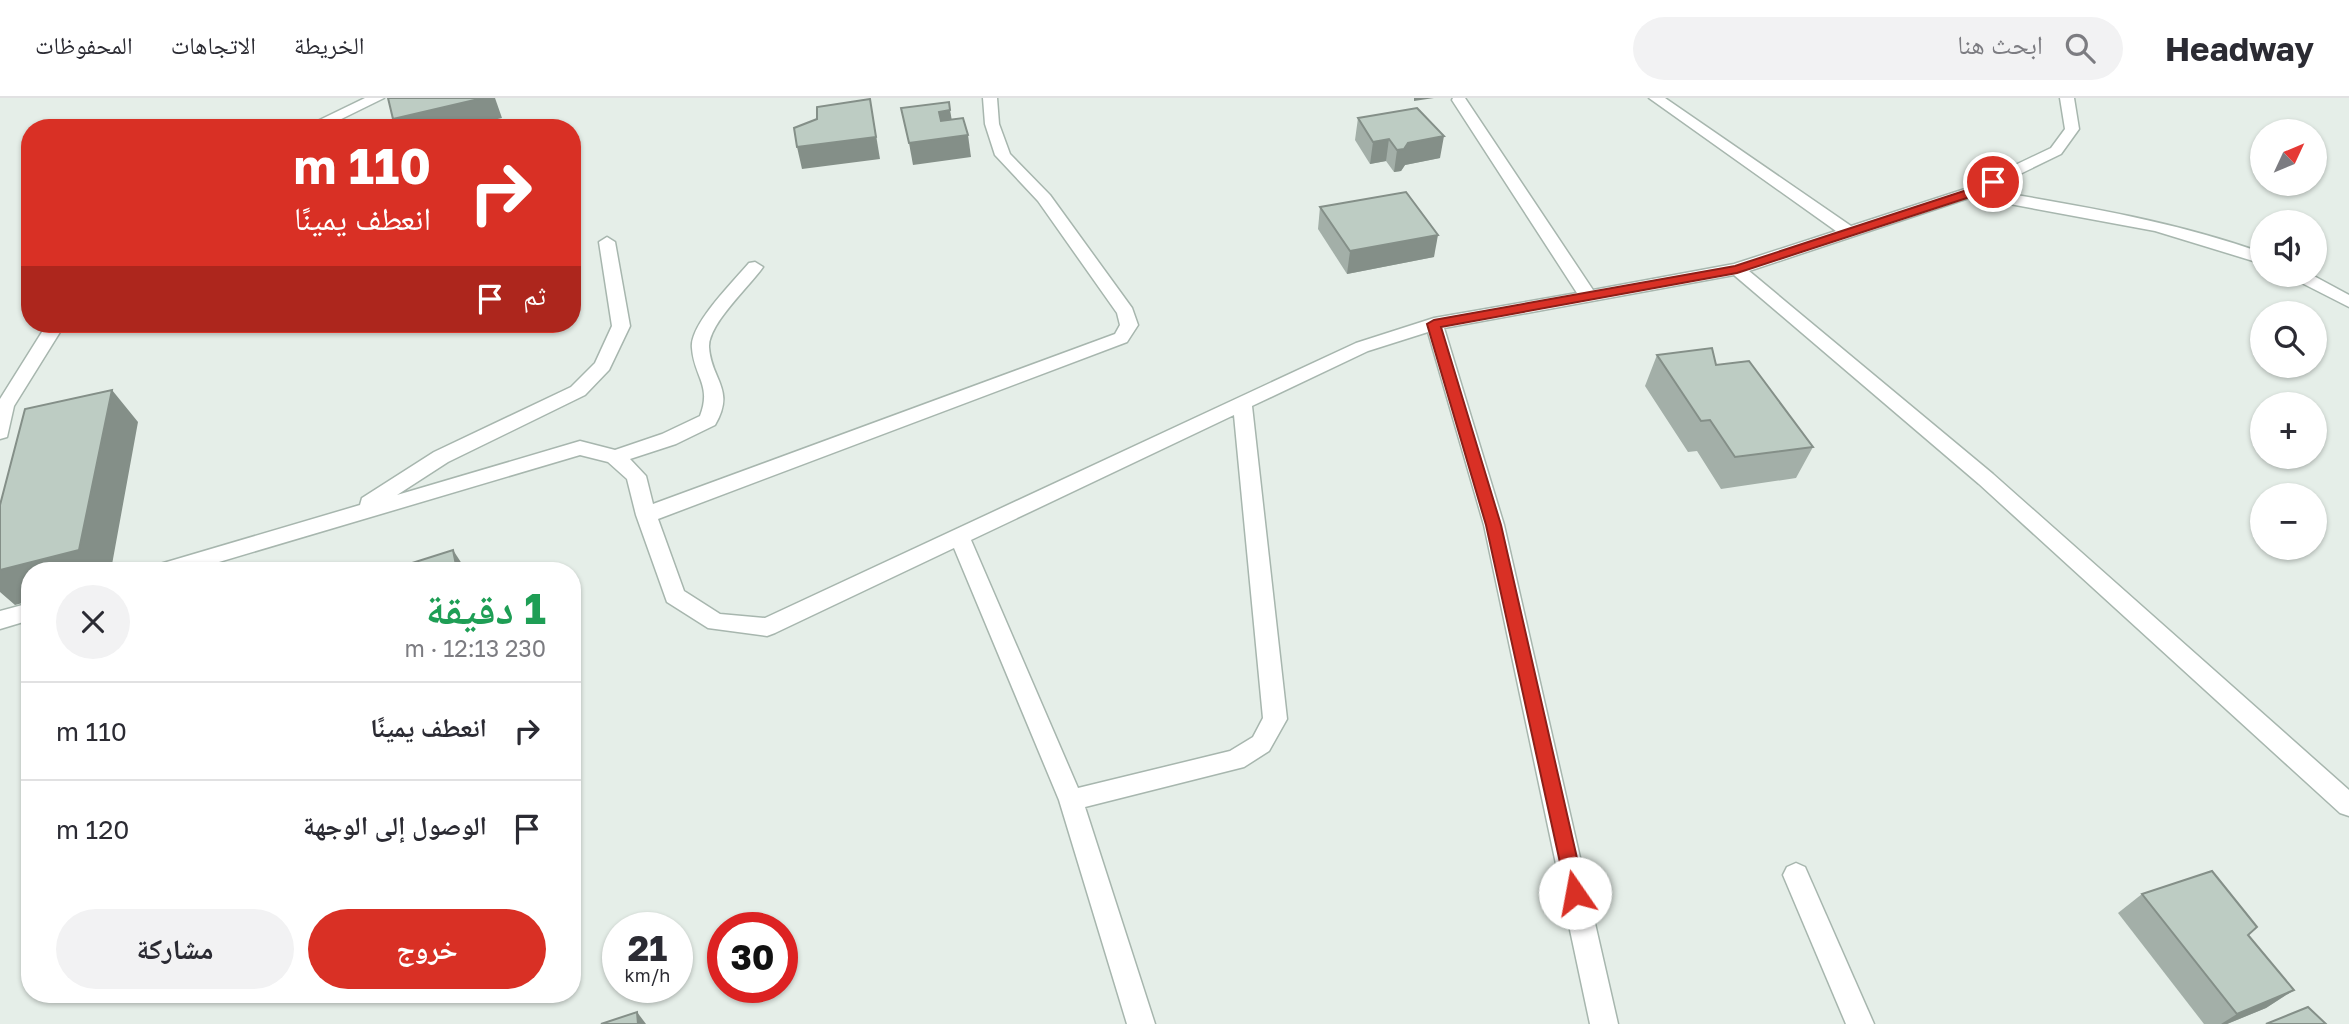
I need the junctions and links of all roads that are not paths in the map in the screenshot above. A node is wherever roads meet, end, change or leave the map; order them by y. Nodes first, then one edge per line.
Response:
1 (377, 98) edge
2 (990, 98) edge
3 (1656, 98) edge
4 (2067, 98) edge
5 (1459, 100) dead end
6 (330, 119) edge
7 (1971, 192) junction
8 (1848, 232) junction
9 (607, 242) dead end
10 (2250, 254) edge
11 (755, 267) dead end
12 (1737, 269) junction
13 (2322, 287) edge
14 (1588, 296) junction
15 (2349, 302) edge
16 (1434, 324) junction
17 (50, 333) edge
18 (1241, 403) junction
19 (0, 432) edge
20 (615, 457) junction
21 (646, 515) junction
22 (347, 517) junction
23 (960, 537) junction
24 (194, 562) edge
25 (21, 614) edge
26 (0, 620) edge
27 (1071, 800) junction
28 (2349, 805) edge
29 (1796, 875) dead end
30 (1141, 1024) edge
31 (1604, 1024) edge
32 (1860, 1024) edge

1 - 6 street
2 - 21 street
3 - 8 street
4 - 7 street
5 - 14 street
7 - 8 street
7 - 10 street
8 - 12 street
9 - 22 street
11 - 20 street
12 - 14 street
12 - 28 street
13 - 15 street
14 - 16 street
16 - 18 street
16 - 31 street
17 - 19 street
18 - 23 street
18 - 27 street
20 - 21 street
20 - 22 street
21 - 23 street
22 - 24 street
23 - 27 street
25 - 26 street
27 - 30 street
29 - 32 street

